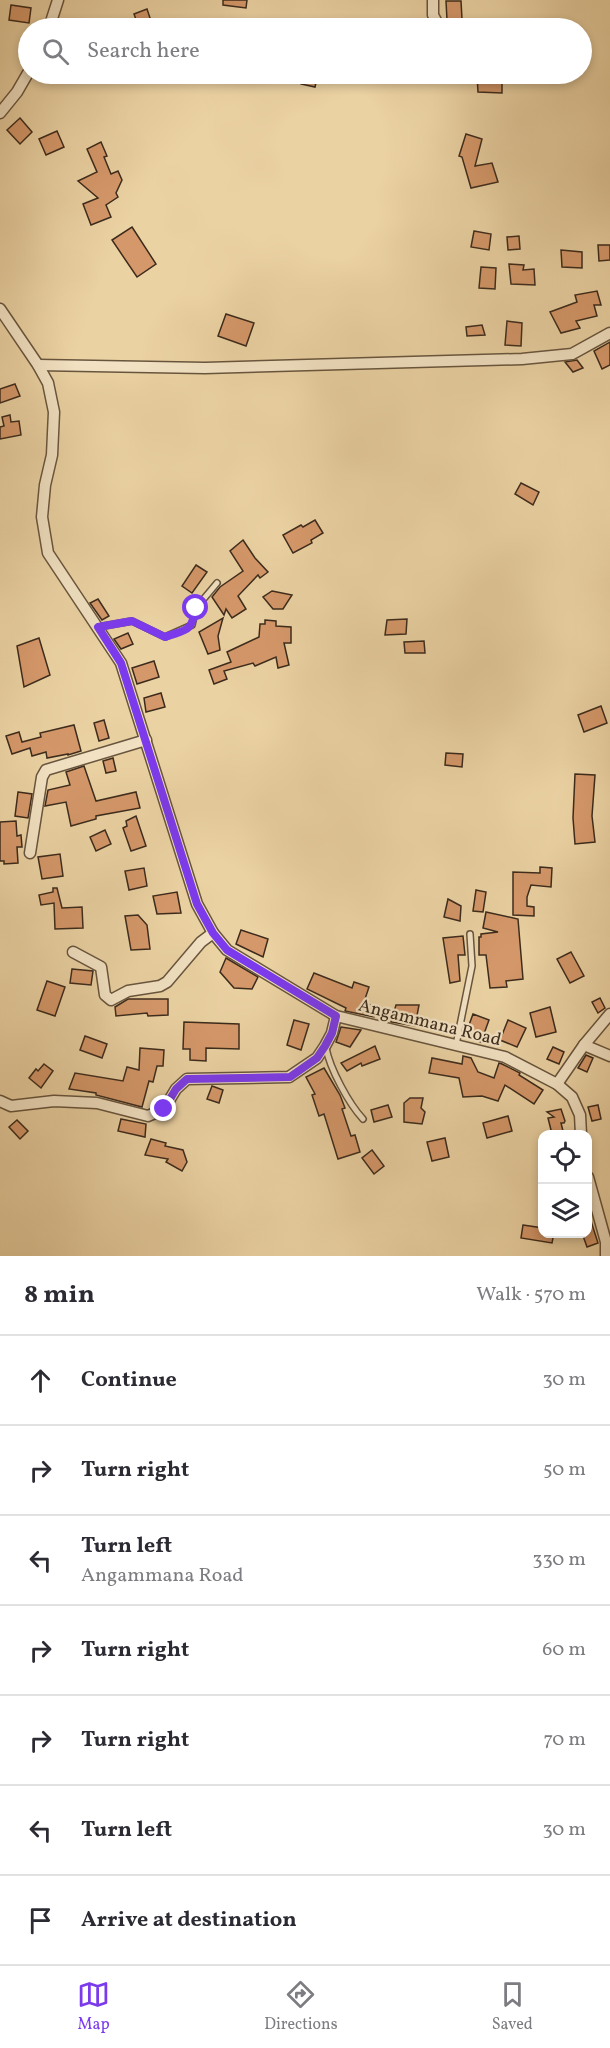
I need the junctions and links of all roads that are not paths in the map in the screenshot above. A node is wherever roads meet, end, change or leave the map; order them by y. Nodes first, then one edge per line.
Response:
1 (58, 0) edge
2 (433, 0) edge
3 (52, 18) edge
4 (435, 18) edge
5 (22, 84) edge
6 (0, 113) edge
7 (0, 309) edge
8 (610, 333) edge
9 (39, 364) junction
10 (218, 583) dead end
11 (98, 627) junction
12 (146, 740) junction
13 (30, 853) dead end
14 (213, 933) junction
15 (470, 934) dead end
16 (73, 952) dead end
17 (610, 1014) edge
18 (336, 1016) junction
19 (584, 1045) junction
20 (325, 1046) junction
21 (456, 1046) junction
22 (610, 1056) edge
23 (558, 1083) junction
24 (0, 1101) edge
25 (363, 1119) dead end
26 (581, 1130) edge
27 (590, 1184) edge
28 (606, 1256) edge

1 - 3 street
2 - 4 street
5 - 6 street
7 - 9 street, Angammana Road
8 - 9 street
9 - 11 street, Angammana Road
10 - 11 lane
11 - 12 street, Angammana Road
12 - 13 street
12 - 14 street, Angammana Road
14 - 16 street
14 - 18 street, Angammana Road
15 - 21 lane
17 - 19 street
18 - 20 street
18 - 21 street, Angammana Road
19 - 22 street
19 - 23 street
20 - 24 street
20 - 25 lane
21 - 23 street, Angammana Road
23 - 26 street, Angammana Road
27 - 28 street

